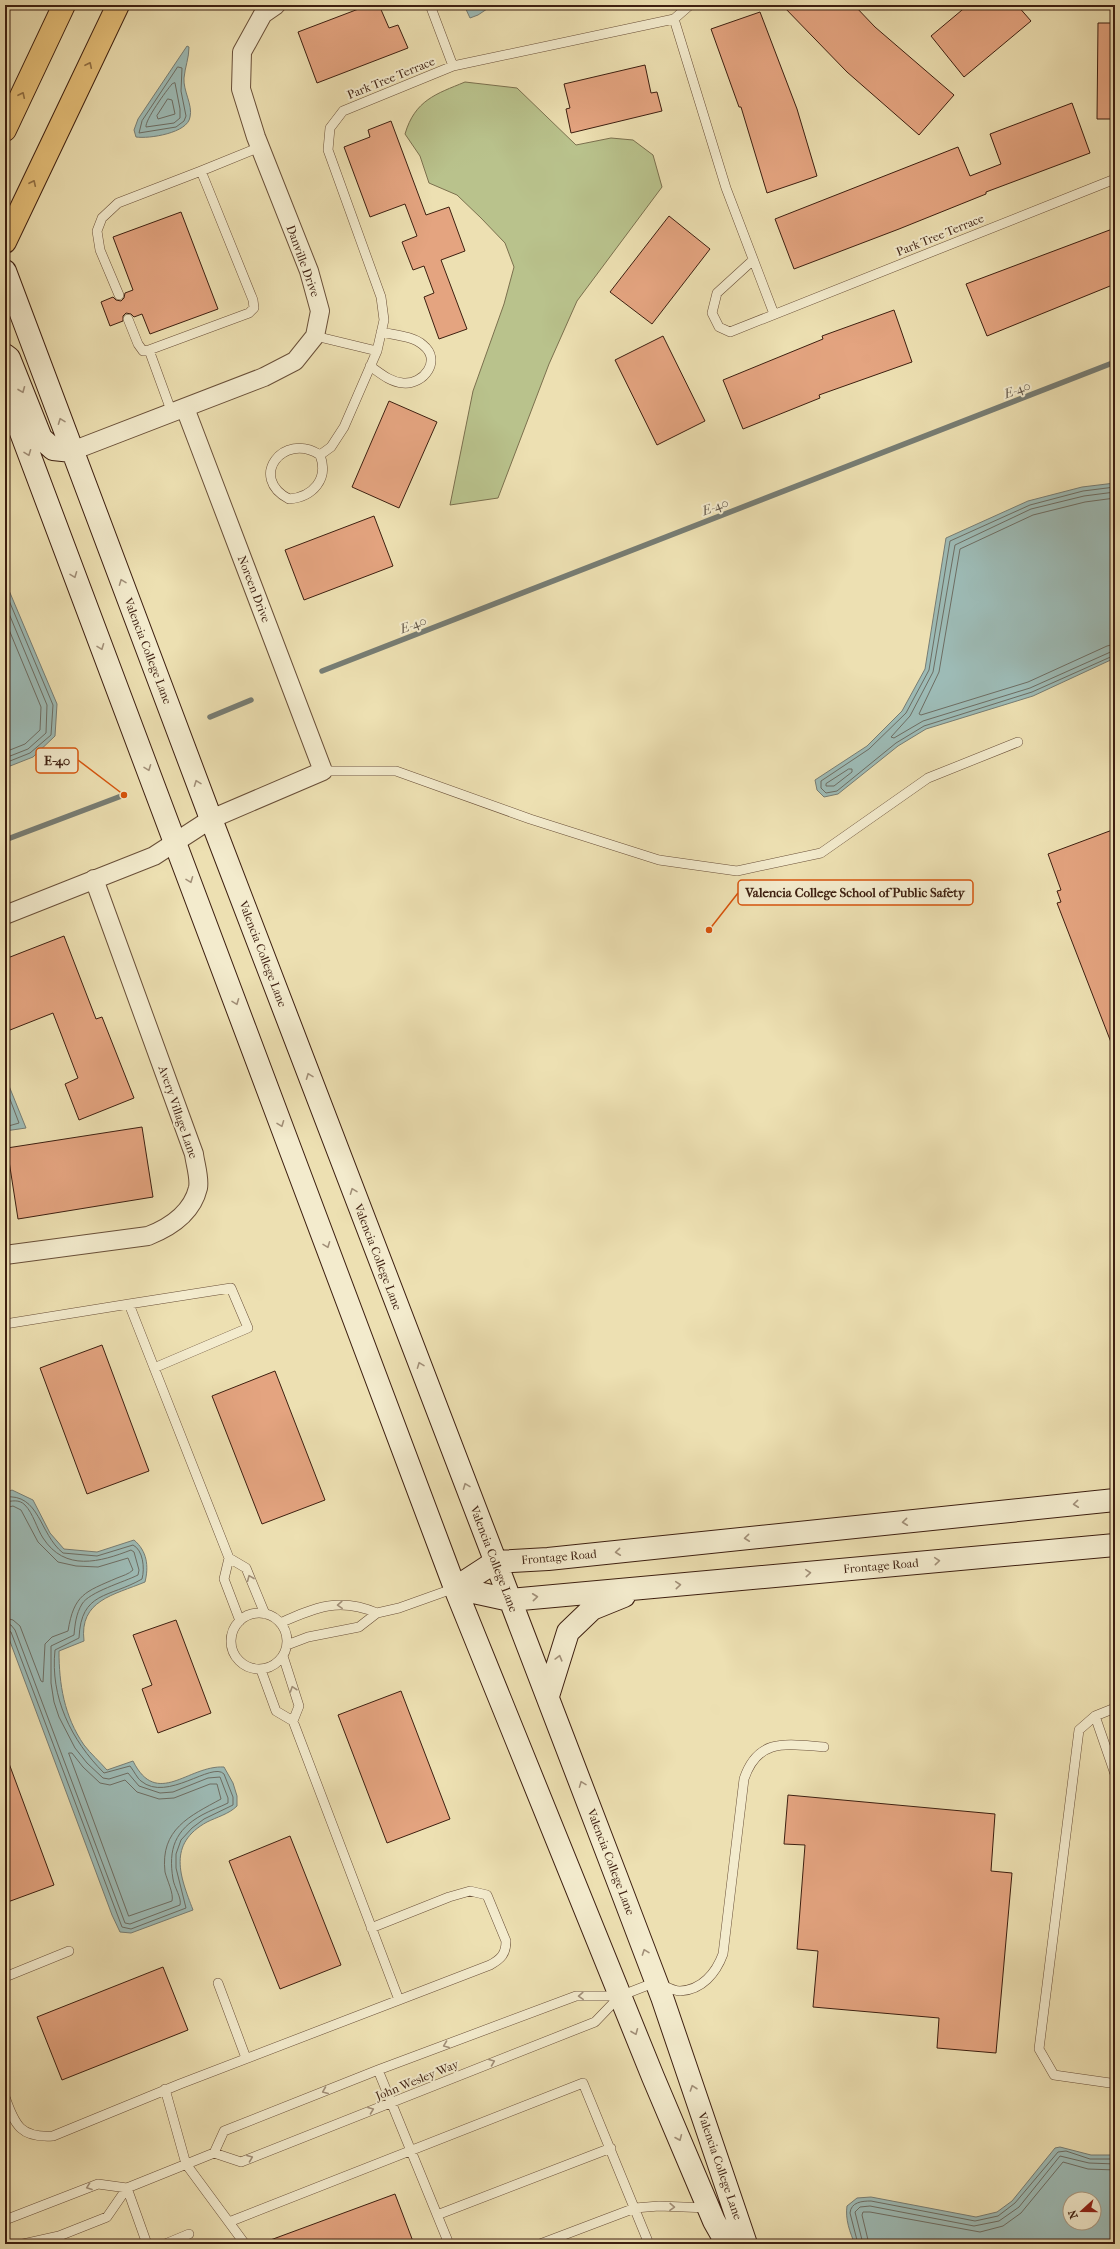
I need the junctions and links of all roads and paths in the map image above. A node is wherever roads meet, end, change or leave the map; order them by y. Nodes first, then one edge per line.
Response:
1 (64, 5) edge
2 (118, 5) edge
3 (276, 5) edge
4 (430, 5) edge
5 (690, 5) edge
6 (674, 19) junction
7 (453, 66) junction
8 (5, 130) edge
9 (260, 147) junction
10 (201, 171) junction
11 (1115, 179) edge
12 (5, 242) edge
13 (752, 261) junction
14 (5, 271) edge
15 (119, 295) dead end
16 (774, 314) junction
17 (128, 319) dead end
18 (381, 332) junction
19 (315, 336) junction
20 (149, 350) junction
21 (377, 351) junction
22 (5, 355) edge
23 (370, 366) junction
24 (5, 390) edge
25 (178, 410) junction
26 (72, 451) junction
27 (320, 455) junction
28 (1018, 742) dead end
29 (323, 771) junction
30 (211, 819) junction
31 (176, 844) junction
32 (94, 879) junction
33 (5, 915) edge
34 (5, 1255) edge
35 (129, 1304) junction
36 (5, 1324) edge
37 (154, 1368) junction
38 (1115, 1500) edge
39 (1115, 1545) edge
40 (229, 1558) junction
41 (495, 1562) junction
42 (455, 1588) junction
43 (644, 1588) junction
44 (510, 1600) junction
45 (377, 1613) junction
46 (265, 1614) junction
47 (240, 1621) junction
48 (280, 1623) junction
49 (287, 1644) junction
50 (283, 1656) junction
51 (261, 1670) junction
52 (548, 1696) junction
53 (1115, 1708) edge
54 (1094, 1716) junction
55 (293, 1721) junction
56 (824, 1747) dead end
57 (1115, 1774) edge
58 (371, 1928) junction
59 (70, 1951) dead end
60 (5, 1977) edge
61 (656, 1982) junction
62 (218, 1983) dead end
63 (620, 1996) junction
64 (399, 2000) junction
65 (246, 2058) junction
66 (378, 2070) junction
67 (1110, 2083) dead end
68 (165, 2089) junction
69 (5, 2097) edge
70 (391, 2103) junction
71 (611, 2148) junction
72 (409, 2150) junction
73 (214, 2153) junction
74 (186, 2164) junction
75 (127, 2188) junction
76 (635, 2208) junction
77 (709, 2208) junction
78 (437, 2215) junction
79 (5, 2220) edge
80 (229, 2222) junction
81 (189, 2234) dead end
82 (23, 2244) edge
83 (147, 2244) edge
84 (165, 2244) edge
85 (245, 2244) edge
86 (449, 2244) edge
87 (540, 2244) edge
88 (648, 2244) edge
89 (727, 2244) edge
90 (746, 2244) edge

8 -> 1 highway
12 -> 2 highway
3 - 9 street, Danville Drive
4 - 7 lane
5 - 6 lane, Park Tree Terrace
6 - 7 lane, Park Tree Terrace
6 - 13 lane
7 - 18 lane, Park Tree Terrace
9 - 10 lane
9 - 19 street, Danville Drive
10 - 15 lane
10 - 20 lane
11 - 16 lane, Park Tree Terrace
13 - 16 lane
13 - 16 lane, Park Tree Terrace
26 -> 14 street, Valencia College Lane
17 - 20 lane
18 - 21 lane, Park Tree Terrace
18 - 23 lane
19 - 21 lane
19 - 25 street, Danville Drive
20 - 25 lane
21 - 23 lane, Park Tree Terrace
22 -> 26 street
23 - 27 lane, Park Tree Terrace
24 -> 31 street, Valencia College Lane
25 - 26 street, Danville Drive
25 - 29 street, Noreen Drive
30 -> 26 street, Valencia College Lane
27 - 27 lane
28 - 29 lane
29 - 30 street
30 - 31 street
41 -> 30 street, Valencia College Lane
31 - 32 street
31 -> 42 street, Valencia College Lane
32 - 33 street
32 - 34 street, Avery Village Lane
35 - 36 lane
35 - 37 lane
35 - 37 lane
37 - 40 lane
38 -> 41 street, Frontage Road
43 -> 39 street, Frontage Road
46 -> 40 lane
40 - 47 lane
41 - 42 street, Frontage Road
41 - 44 street, Valencia College Lane
42 - 44 street, Frontage Road
42 - 45 lane
42 - 63 street, Valencia College Lane
44 -> 43 street, Frontage Road
52 -> 43 street
44 - 52 street, Valencia College Lane
45 -> 48 lane
45 - 49 lane
46 - 47 lane
46 - 48 lane
47 - 51 lane
48 - 49 lane
49 - 50 lane
50 - 51 lane
55 -> 50 lane
51 - 55 lane
61 -> 52 street, Valencia College Lane
53 - 54 lane
54 - 57 lane
54 - 67 lane
55 - 58 lane
56 - 61 lane
58 - 64 lane
58 - 64 lane
59 - 60 lane
61 - 63 lane, John Wesley Way
90 -> 61 street, Valencia College Lane
62 - 65 lane
63 -> 66 lane, John Wesley Way
70 -> 63 lane, John Wesley Way
63 -> 77 street, Valencia College Lane
64 - 65 lane
65 - 68 lane
66 - 70 lane
66 -> 73 lane, John Wesley Way
68 - 69 lane
68 - 74 lane
70 - 72 lane
73 -> 70 lane, John Wesley Way
71 - 72 lane
71 - 76 lane
71 - 78 lane
72 - 78 lane
72 - 80 lane
73 - 74 lane
74 - 75 lane
74 - 80 lane
75 -> 79 lane
75 - 82 lane
75 - 83 lane
76 -> 77 lane
76 - 87 lane
76 - 88 lane
77 - 89 street, Valencia College Lane
78 - 86 lane
80 - 85 lane
81 - 84 lane

